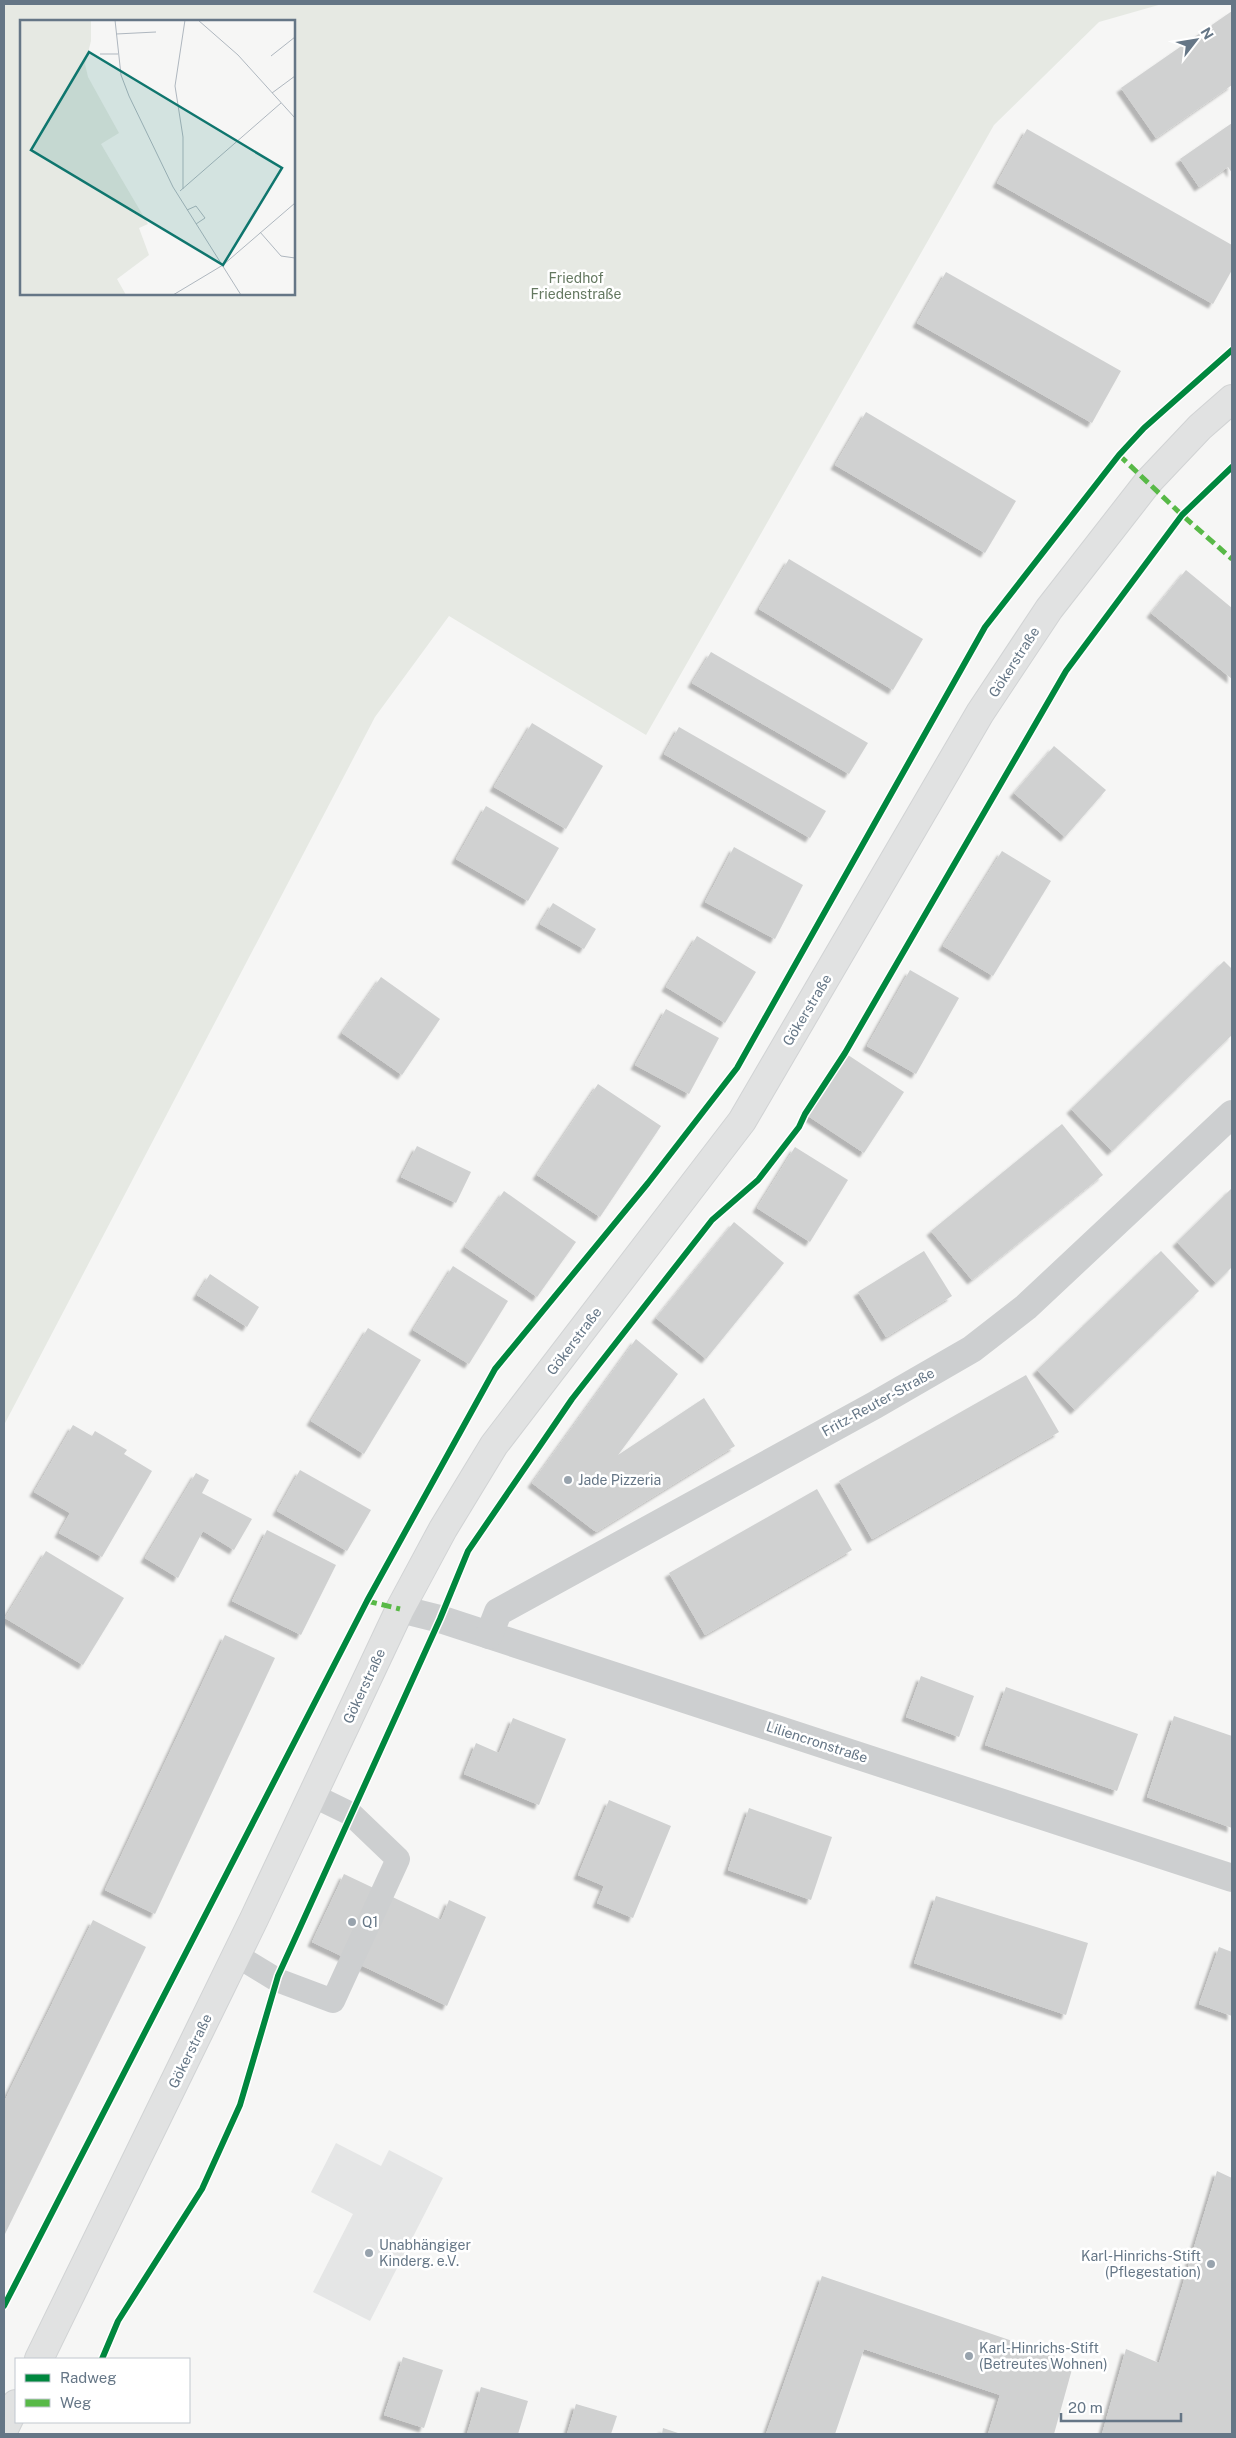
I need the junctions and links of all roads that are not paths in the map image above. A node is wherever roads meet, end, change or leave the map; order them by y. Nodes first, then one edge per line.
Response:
1 (1232, 399) edge
2 (1232, 1114) edge
3 (400, 1609) junction
4 (489, 1635) junction
5 (312, 1795) junction
6 (1232, 1878) edge
7 (236, 1955) junction
8 (39, 2358) edge
9 (15, 2406) edge
10 (4, 2429) edge
11 (20, 2434) edge

1 - 3 main road, Gökerstraße
2 - 4 street, Fritz-Reuter-Straße
3 - 4 street, Liliencronstraße
3 - 5 main road, Gökerstraße
4 - 6 street, Liliencronstraße
5 - 7 main road, Gökerstraße
5 - 7 lane
7 - 8 main road, Gökerstraße
9 - 10 main road
10 - 11 street

